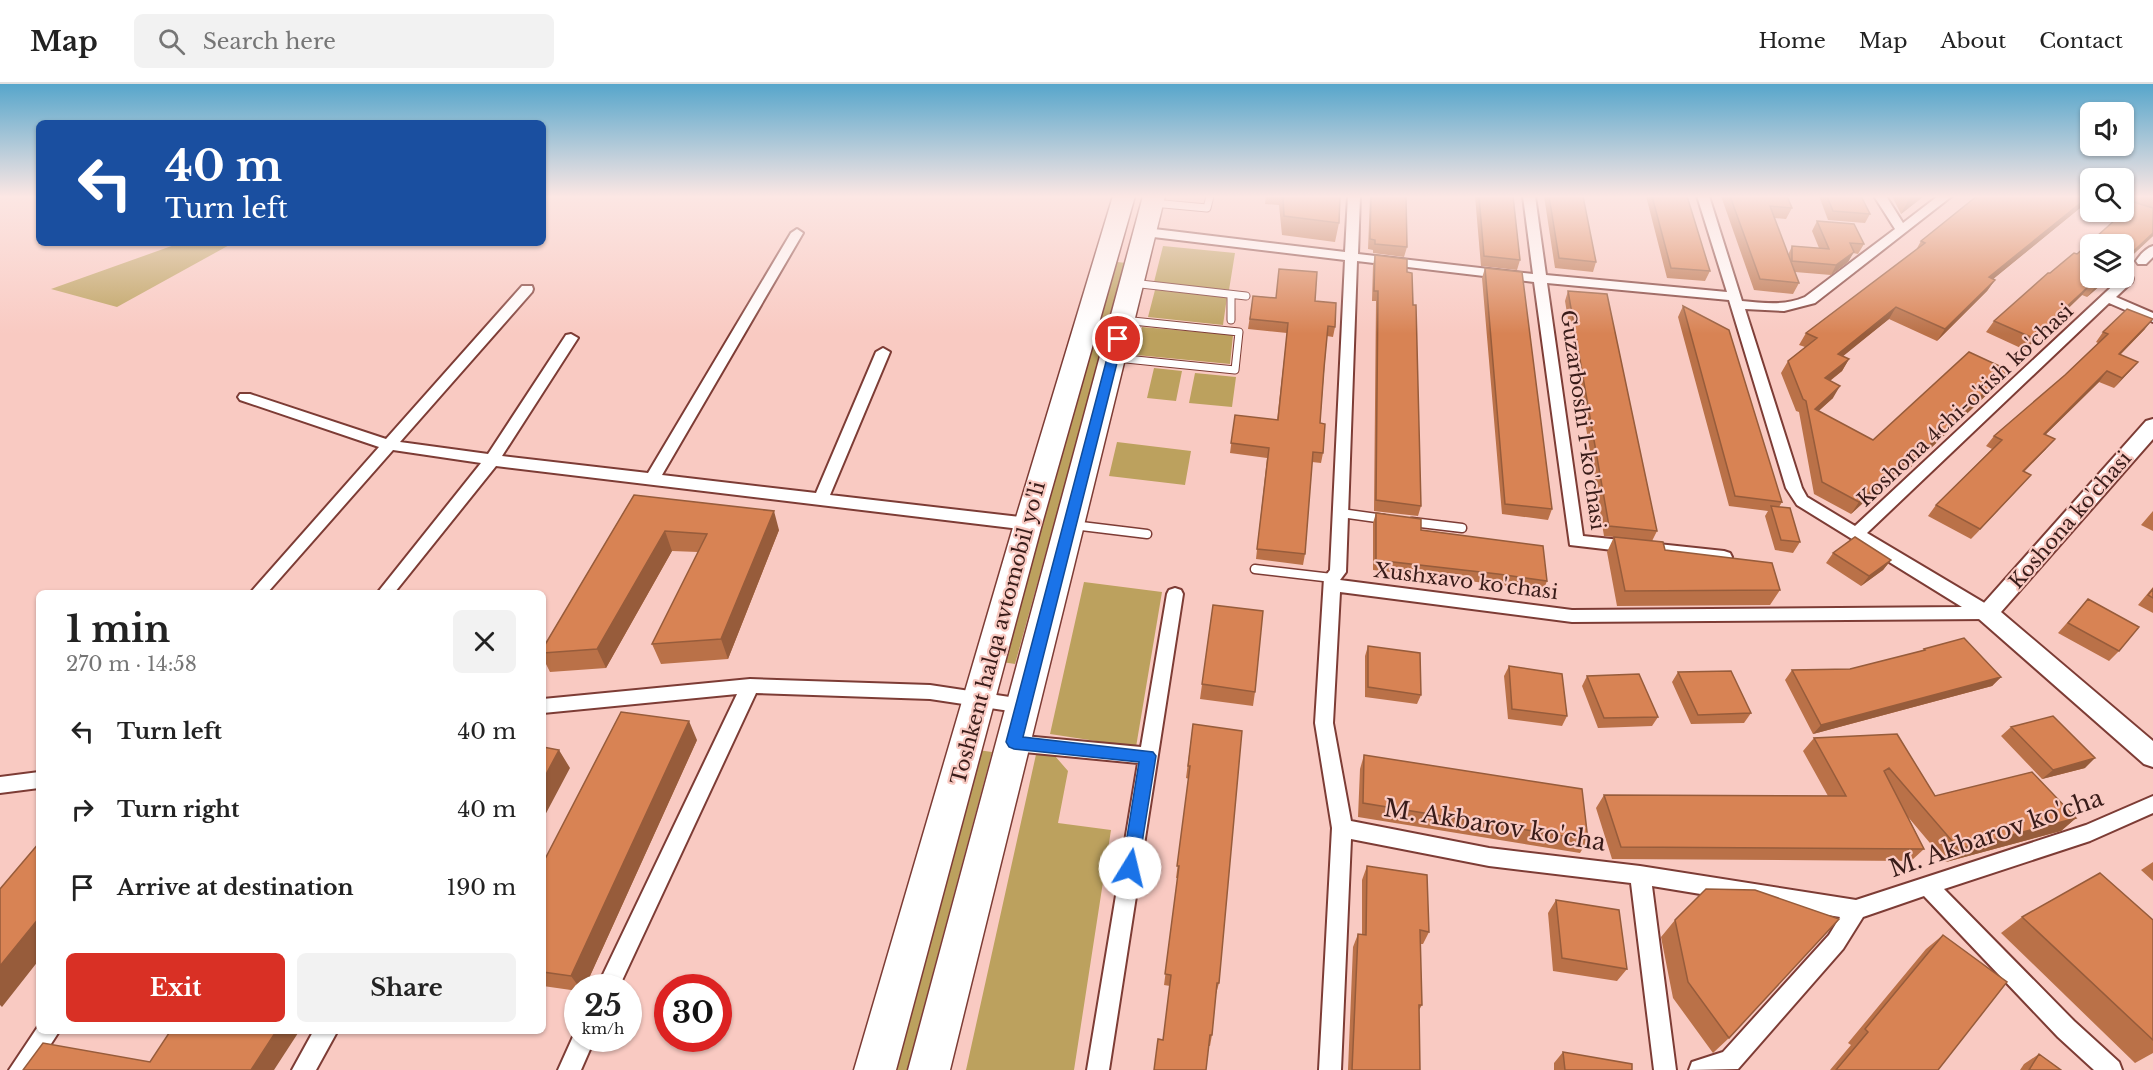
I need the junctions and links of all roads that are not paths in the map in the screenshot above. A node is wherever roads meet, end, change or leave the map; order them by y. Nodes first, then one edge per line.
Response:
1 (792, 242) edge
2 (1111, 242) edge
3 (1139, 242) edge
4 (1247, 242) edge
5 (1352, 242) edge
6 (1536, 242) edge
7 (1718, 242) edge
8 (1885, 242) edge
9 (2153, 250) edge
10 (1352, 257) junction
11 (2142, 261) dead end
12 (1541, 278) junction
13 (1132, 283) junction
14 (2118, 288) edge
15 (527, 289) dead end
16 (1231, 295) junction
17 (1246, 296) dead end
18 (2107, 298) junction
19 (1737, 301) junction
20 (2153, 318) edge
21 (1122, 320) junction
22 (1230, 320) dead end
23 (571, 338) dead end
24 (883, 352) dead end
25 (1113, 358) junction
26 (245, 396) dead end
27 (2153, 426) edge
28 (389, 445) junction
29 (492, 460) junction
30 (652, 479) junction
31 (821, 499) junction
32 (1341, 513) junction
33 (1396, 520) edge
34 (1407, 521) edge
35 (1028, 524) junction
36 (1070, 524) junction
37 (1462, 528) dead end
38 (1147, 534) dead end
39 (1856, 534) junction
40 (1724, 557) edge
41 (1255, 569) dead end
42 (1332, 582) junction
43 (261, 590) edge
44 (388, 590) edge
45 (1175, 594) dead end
46 (1987, 614) junction
47 (750, 686) junction
48 (981, 698) junction
49 (546, 706) edge
50 (1023, 706) junction
51 (1014, 742) junction
52 (1148, 756) junction
53 (2153, 756) edge
54 (36, 780) edge
55 (0, 785) edge
56 (2153, 804) edge
57 (1342, 828) junction
58 (1640, 875) junction
59 (1927, 885) junction
60 (1856, 910) junction
61 (614, 974) edge
62 (46, 1034) edge
63 (325, 1034) edge
64 (577, 1052) edge
65 (20, 1070) edge
66 (303, 1070) edge
67 (569, 1070) edge
68 (875, 1070) edge
69 (929, 1070) edge
70 (1098, 1070) edge
71 (1330, 1070) edge
72 (1665, 1070) edge
73 (1700, 1070) edge
74 (2111, 1070) edge

1 - 30 street
2 - 35 highway, Toshkent halqa avtomobil yo'li
3 - 13 highway, Toshkent halqa avtomobil yo'li
4 - 10 street
5 - 10 street
6 - 12 street, Guzarboshi 1-ko'chasi
7 - 19 street
8 - 19 street
9 - 11 street
10 - 12 street
10 - 32 street
12 - 19 street
12 - 40 street, Guzarboshi 1-ko'chasi
13 - 16 lane
13 - 21 highway, Toshkent halqa avtomobil yo'li
14 - 18 street, Koshona 4chi-o'tish ko'chasi
15 - 28 street
16 - 17 lane
16 - 22 lane
18 - 20 street
18 - 39 street, Koshona 4chi-o'tish ko'chasi
19 - 39 street
21 - 25 highway, Toshkent halqa avtomobil yo'li
21 - 25 lane
23 - 29 street
24 - 31 street
25 - 36 highway, Toshkent halqa avtomobil yo'li
26 - 28 street
27 - 46 street, Koshona ko'chasi
28 - 29 street
28 - 43 street
29 - 30 street
29 - 44 street
30 - 31 street
31 - 35 street
32 - 33 lane
32 - 42 street
34 - 37 lane
35 - 48 highway, Toshkent halqa avtomobil yo'li
36 - 38 lane
36 - 50 highway, Toshkent halqa avtomobil yo'li
39 - 46 street
41 - 42 lane
42 - 46 street, Xushxavo ko'chasi
42 - 57 street
45 - 52 street
46 - 53 street
47 - 48 street
47 - 49 street
47 - 61 street
48 - 50 street
48 - 68 highway, Toshkent halqa avtomobil yo'li
50 - 51 highway, Toshkent halqa avtomobil yo'li
51 - 52 street
51 - 69 highway, Toshkent halqa avtomobil yo'li
52 - 70 street
54 - 55 street
56 - 59 street, M. Akbarov ko'cha
57 - 58 street, M. Akbarov ko'cha
57 - 71 street
58 - 60 street, M. Akbarov ko'cha
58 - 72 street
59 - 60 street, M. Akbarov ko'cha
59 - 74 street
60 - 73 street
62 - 65 street
63 - 66 street
64 - 67 street

